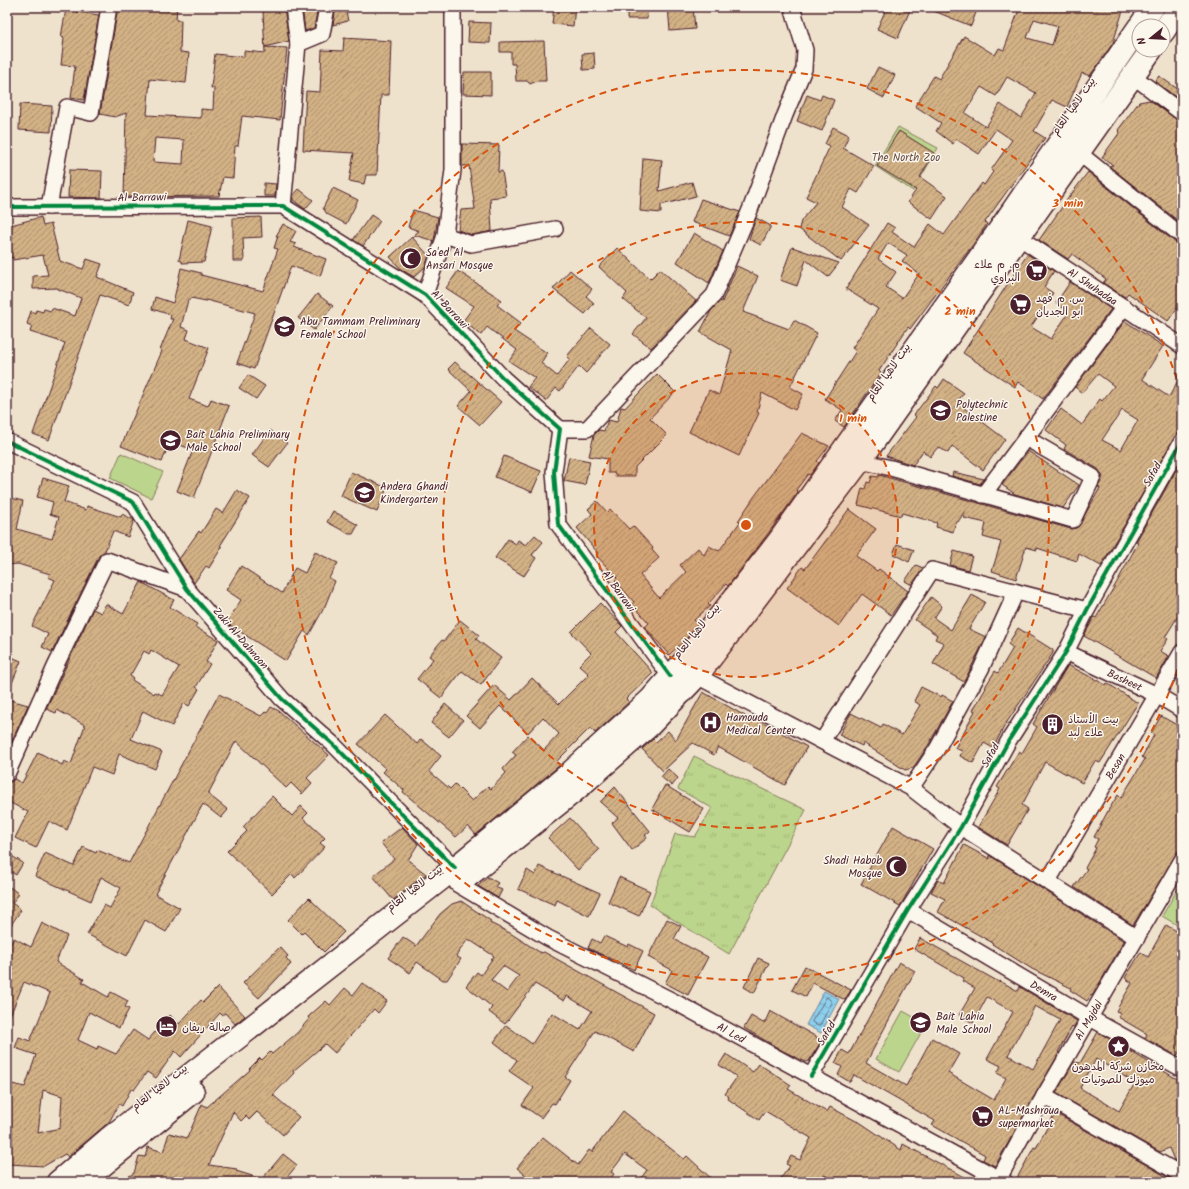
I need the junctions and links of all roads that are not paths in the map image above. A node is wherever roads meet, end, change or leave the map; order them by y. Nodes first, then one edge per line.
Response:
1 (109, 7) edge
2 (293, 7) edge
3 (327, 7) edge
4 (453, 7) edge
5 (792, 7) edge
6 (1153, 7) edge
7 (1180, 7) edge
8 (1145, 18) edge
9 (1171, 20) edge
10 (1131, 40) edge
11 (298, 44) junction
12 (1145, 58) edge
13 (1133, 76) junction
14 (1182, 113) edge
15 (1079, 153) junction
16 (283, 206) junction
17 (7, 207) edge
18 (50, 207) junction
19 (555, 229) dead end
20 (1010, 231) junction
21 (446, 235) junction
22 (1182, 236) edge
23 (425, 295) junction
24 (1124, 307) junction
25 (1182, 346) edge
26 (560, 429) junction
27 (1026, 438) junction
28 (7, 441) edge
29 (1182, 441) edge
30 (1178, 456) edge
31 (860, 461) junction
32 (983, 495) junction
33 (187, 589) junction
34 (1016, 592) junction
35 (1087, 610) junction
36 (1066, 652) junction
37 (1182, 652) edge
38 (670, 676) junction
39 (697, 676) junction
40 (1157, 696) junction
41 (1182, 710) edge
42 (822, 741) junction
43 (7, 774) edge
44 (911, 788) junction
45 (961, 827) junction
46 (1182, 860) edge
47 (456, 876) junction
48 (1048, 881) junction
49 (908, 910) junction
50 (1137, 938) junction
51 (1090, 1018) junction
52 (1182, 1069) edge
53 (811, 1076) junction
54 (1044, 1096) junction
55 (1182, 1175) edge
56 (1000, 1181) edge
57 (58, 1182) edge
58 (82, 1182) edge

1 - 18 street
2 - 11 street
3 - 11 street
4 - 21 street
5 - 26 street
6 - 8 main road, بيت لاهيا العام
7 - 9 main road
10 - 20 main road, بيت لاهيا العام
11 - 16 street
12 - 13 main road, بيت لاهيا العام
13 - 14 street
13 - 15 main road, بيت لاهيا العام
15 - 20 main road, بيت لاهيا العام
15 - 22 street
16 - 18 street, Al Barrawi
16 - 23 street, Al Barrawi
17 - 18 street, Al Barrawi
19 - 21 street
20 - 24 street, Al Shuhadaa
20 - 31 main road, بيت لاهيا العام
20 - 38 main road, بيت لاهيا العام
21 - 23 street
23 - 26 street, Al Barrawi
24 - 25 street, Al Shuhadaa
24 - 27 street
26 - 38 street, Al Barrawi
27 - 32 street
27 - 32 street
28 - 33 street, Zaki Al Dahnoon
29 - 30 street, Safad
30 - 35 street, Safad
31 - 32 street
31 - 39 main road, بيت لاهيا العام
33 - 43 street
33 - 47 street, Zaki Al Dahnoon
34 - 35 street
34 - 42 street
34 - 44 street
35 - 36 street, Safad
36 - 40 street, Basheet
36 - 45 street, Safad
37 - 40 street, Besan
38 - 47 main road, بيت لاهيا العام
39 - 42 street
39 - 47 main road, بيت لاهيا العام
40 - 41 street, Basheet
40 - 48 street, Besan
42 - 44 street
44 - 45 street
45 - 48 street
45 - 49 street, Safad
46 - 50 street, Al Majdal
47 - 53 street, Al Led
47 - 57 main road, بيت لاهيا العام
47 - 58 main road, بيت لاهيا العام
48 - 50 street
49 - 51 street, Demra
49 - 53 street, Safad
50 - 51 street, Al Majdal
51 - 52 street, Demra
51 - 54 street, Al Majdal
53 - 56 street, Al Led
54 - 55 street
54 - 56 street, Al Majdal

